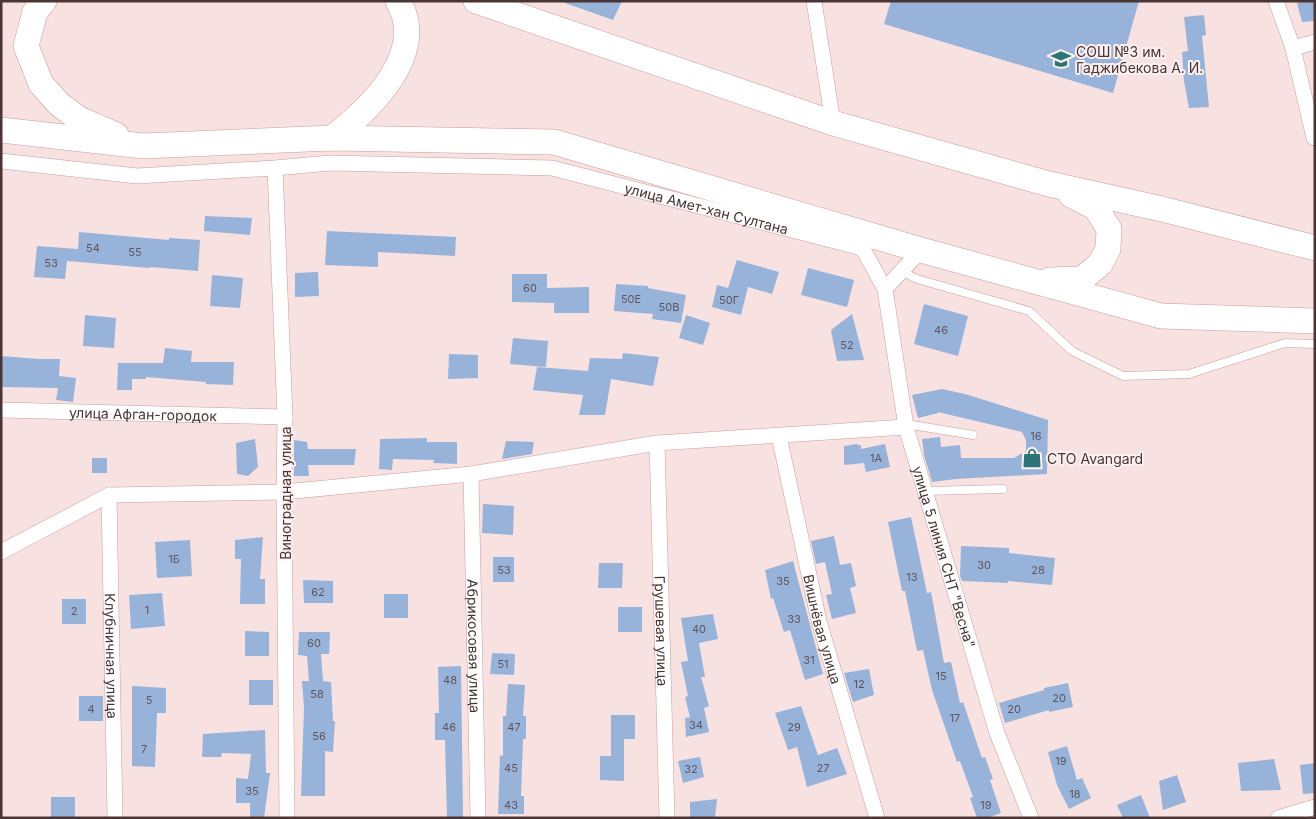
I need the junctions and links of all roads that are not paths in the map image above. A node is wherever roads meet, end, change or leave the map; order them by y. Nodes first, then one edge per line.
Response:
1 (44, 1) edge
2 (398, 1) edge
3 (476, 1) edge
4 (814, 1) edge
5 (1276, 1) edge
6 (1315, 42) edge
7 (1293, 48) junction
8 (833, 123) junction
9 (1, 130) edge
10 (332, 138) junction
11 (1314, 138) edge
12 (143, 146) junction
13 (1, 161) edge
14 (275, 168) junction
15 (1049, 184) junction
16 (858, 239) junction
17 (1315, 248) edge
18 (920, 250) junction
19 (901, 271) junction
20 (1030, 280) junction
21 (885, 290) junction
22 (1315, 321) edge
23 (1315, 344) edge
24 (1, 410) edge
25 (286, 417) junction
26 (906, 425) junction
27 (973, 435) dead end
28 (780, 436) junction
29 (657, 443) junction
30 (471, 474) junction
31 (1003, 489) dead end
32 (926, 491) junction
33 (284, 492) junction
34 (109, 495) junction
35 (1, 552) edge
36 (1310, 811) edge
37 (115, 818) edge
38 (287, 818) edge
39 (478, 818) edge
40 (667, 818) edge
41 (877, 818) edge
42 (1031, 818) edge
43 (1278, 818) edge

1 - 12 main road
2 - 10 main road
3 - 8 main road
4 - 8 street
5 - 7 street
6 - 7 street
7 - 11 street
8 - 15 main road
9 - 12 main road
10 - 12 main road
10 - 16 main road
13 - 14 street, улица Амет-хан Султана
14 - 16 street, улица Амет-хан Султана
14 - 25 street, Виноградная улица
15 - 17 main road
15 - 20 main road
16 - 18 main road
16 - 21 street, улица 5 линия СНТ "Весна"
18 - 19 street
18 - 20 main road
19 - 21 street
19 - 23 lane
20 - 22 main road
21 - 26 street, улица 5 линия СНТ "Весна"
24 - 25 street, улица Афган-городок
25 - 33 street, Виноградная улица
26 - 27 lane
26 - 28 street
26 - 32 street, улица 5 линия СНТ "Весна"
28 - 29 street
28 - 41 street, Вишнёвая улица
29 - 30 street
29 - 40 street, Грушевая улица
30 - 33 street
30 - 39 street, Абрикосовая улица
31 - 32 lane
32 - 42 street, улица 5 линия СНТ "Весна"
33 - 34 street
33 - 38 street, Виноградная улица
34 - 35 street
34 - 37 street, Клубничная улица
36 - 43 street

